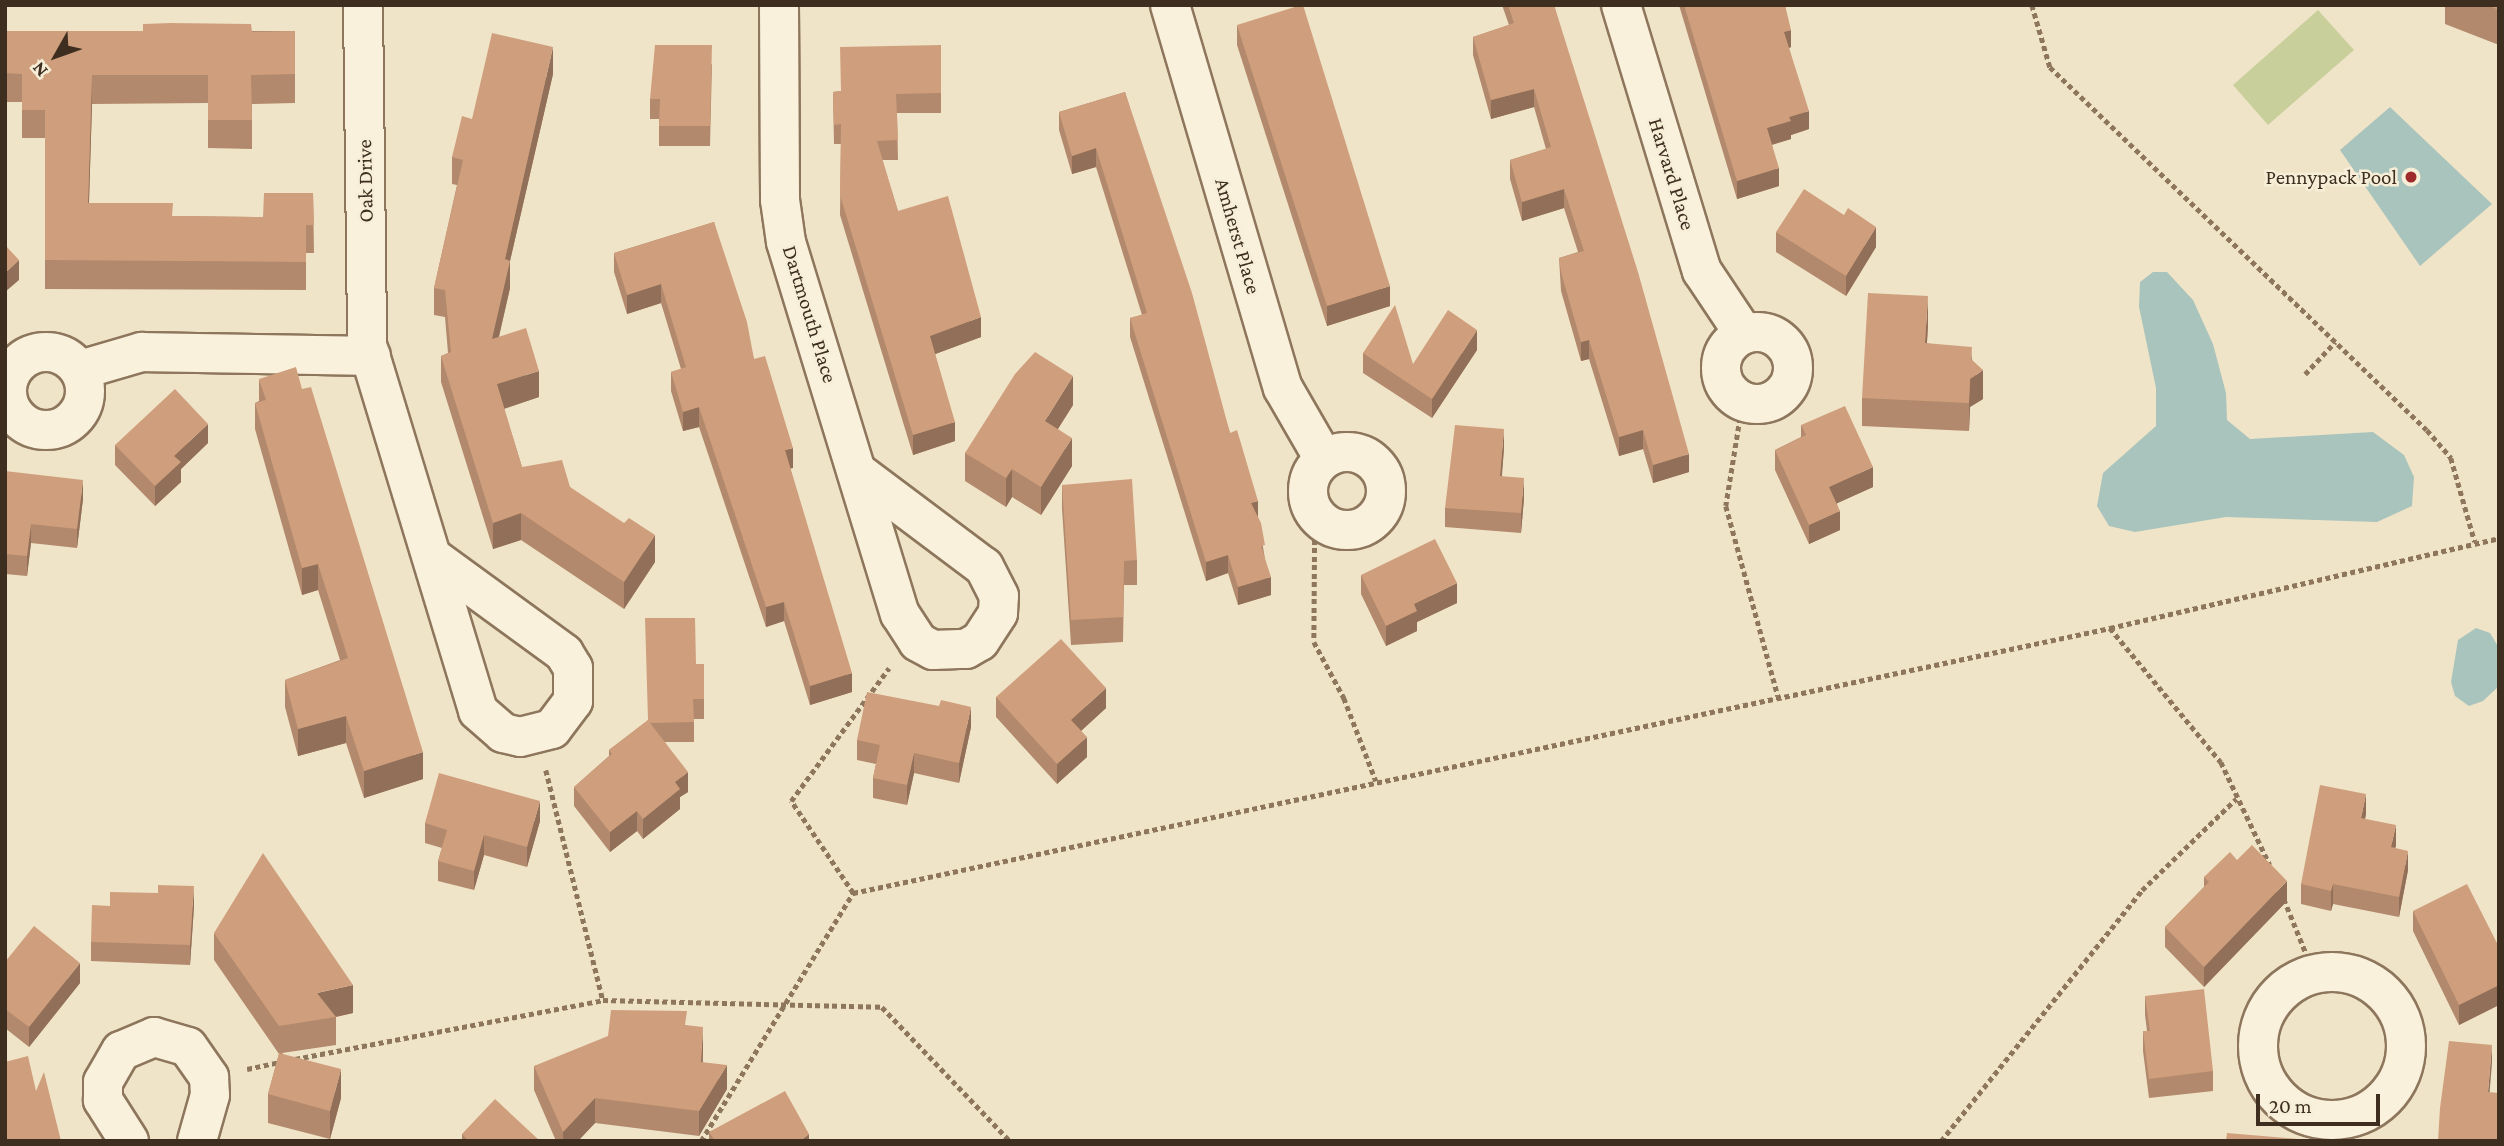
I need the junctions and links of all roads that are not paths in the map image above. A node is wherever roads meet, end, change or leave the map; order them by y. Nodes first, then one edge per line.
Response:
1 (363, 5) edge
2 (779, 5) edge
3 (1170, 5) edge
4 (1621, 5) edge
5 (1744, 334) junction
6 (371, 356) junction
7 (80, 370) dead end
8 (1324, 459) junction
9 (860, 474) junction
10 (435, 559) junction
11 (2356, 1130) edge
12 (129, 1141) edge
13 (197, 1141) edge

1 - 6 street, Oak Drive
2 - 9 street, Dartmouth Place
3 - 8 street, Amherst Place
4 - 5 street, Harvard Place
5 - 5 street
6 - 7 street
6 - 10 street, Oak Drive
8 - 8 street
9 - 9 street, Dartmouth Place
10 - 10 street, Oak Drive
11 - 11 street
12 - 13 street

